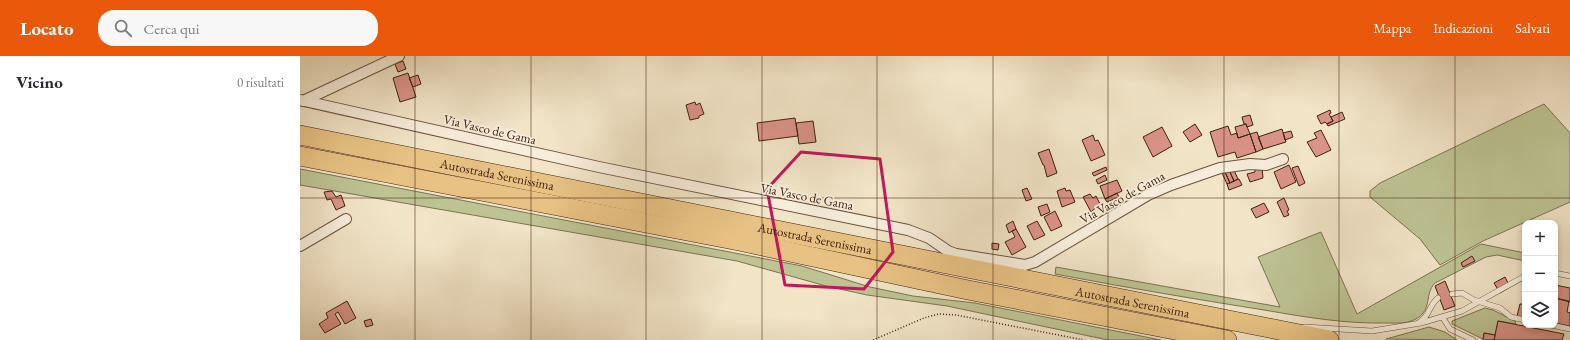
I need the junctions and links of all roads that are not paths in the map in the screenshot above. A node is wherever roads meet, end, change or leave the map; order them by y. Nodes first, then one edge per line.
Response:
1 (399, 56) edge
2 (302, 101) edge
3 (300, 135) edge
4 (300, 156) edge
5 (1283, 159) dead end
6 (346, 219) dead end
7 (300, 246) edge
8 (1558, 274) edge
9 (1570, 276) edge
10 (1522, 278) edge
11 (1452, 294) dead end
12 (1438, 298) dead end
13 (1481, 301) junction
14 (1046, 305) junction
15 (1442, 318) junction
16 (1522, 319) edge
17 (1416, 324) junction
18 (1558, 326) edge
19 (1261, 327) junction
20 (1292, 327) dead end
21 (1300, 327) dead end
22 (1130, 328) dead end
23 (1570, 328) edge
24 (1227, 340) edge
25 (1329, 340) edge
26 (1473, 340) edge

1 - 2 street, Via Vasco de Gama
2 - 5 street, Via Vasco de Gama
3 - 19 highway, Autostrada Serenissima
4 - 14 highway, Autostrada Serenissima
6 - 7 street
8 - 9 lane
10 - 13 lane
11 - 13 lane
12 - 17 lane
13 - 15 lane
13 - 16 lane
14 - 22 lane
14 - 24 highway, Autostrada Serenissima
15 - 17 lane
15 - 26 lane
17 - 21 lane
18 - 23 lane
19 - 20 lane
19 - 25 highway, Autostrada Serenissima

